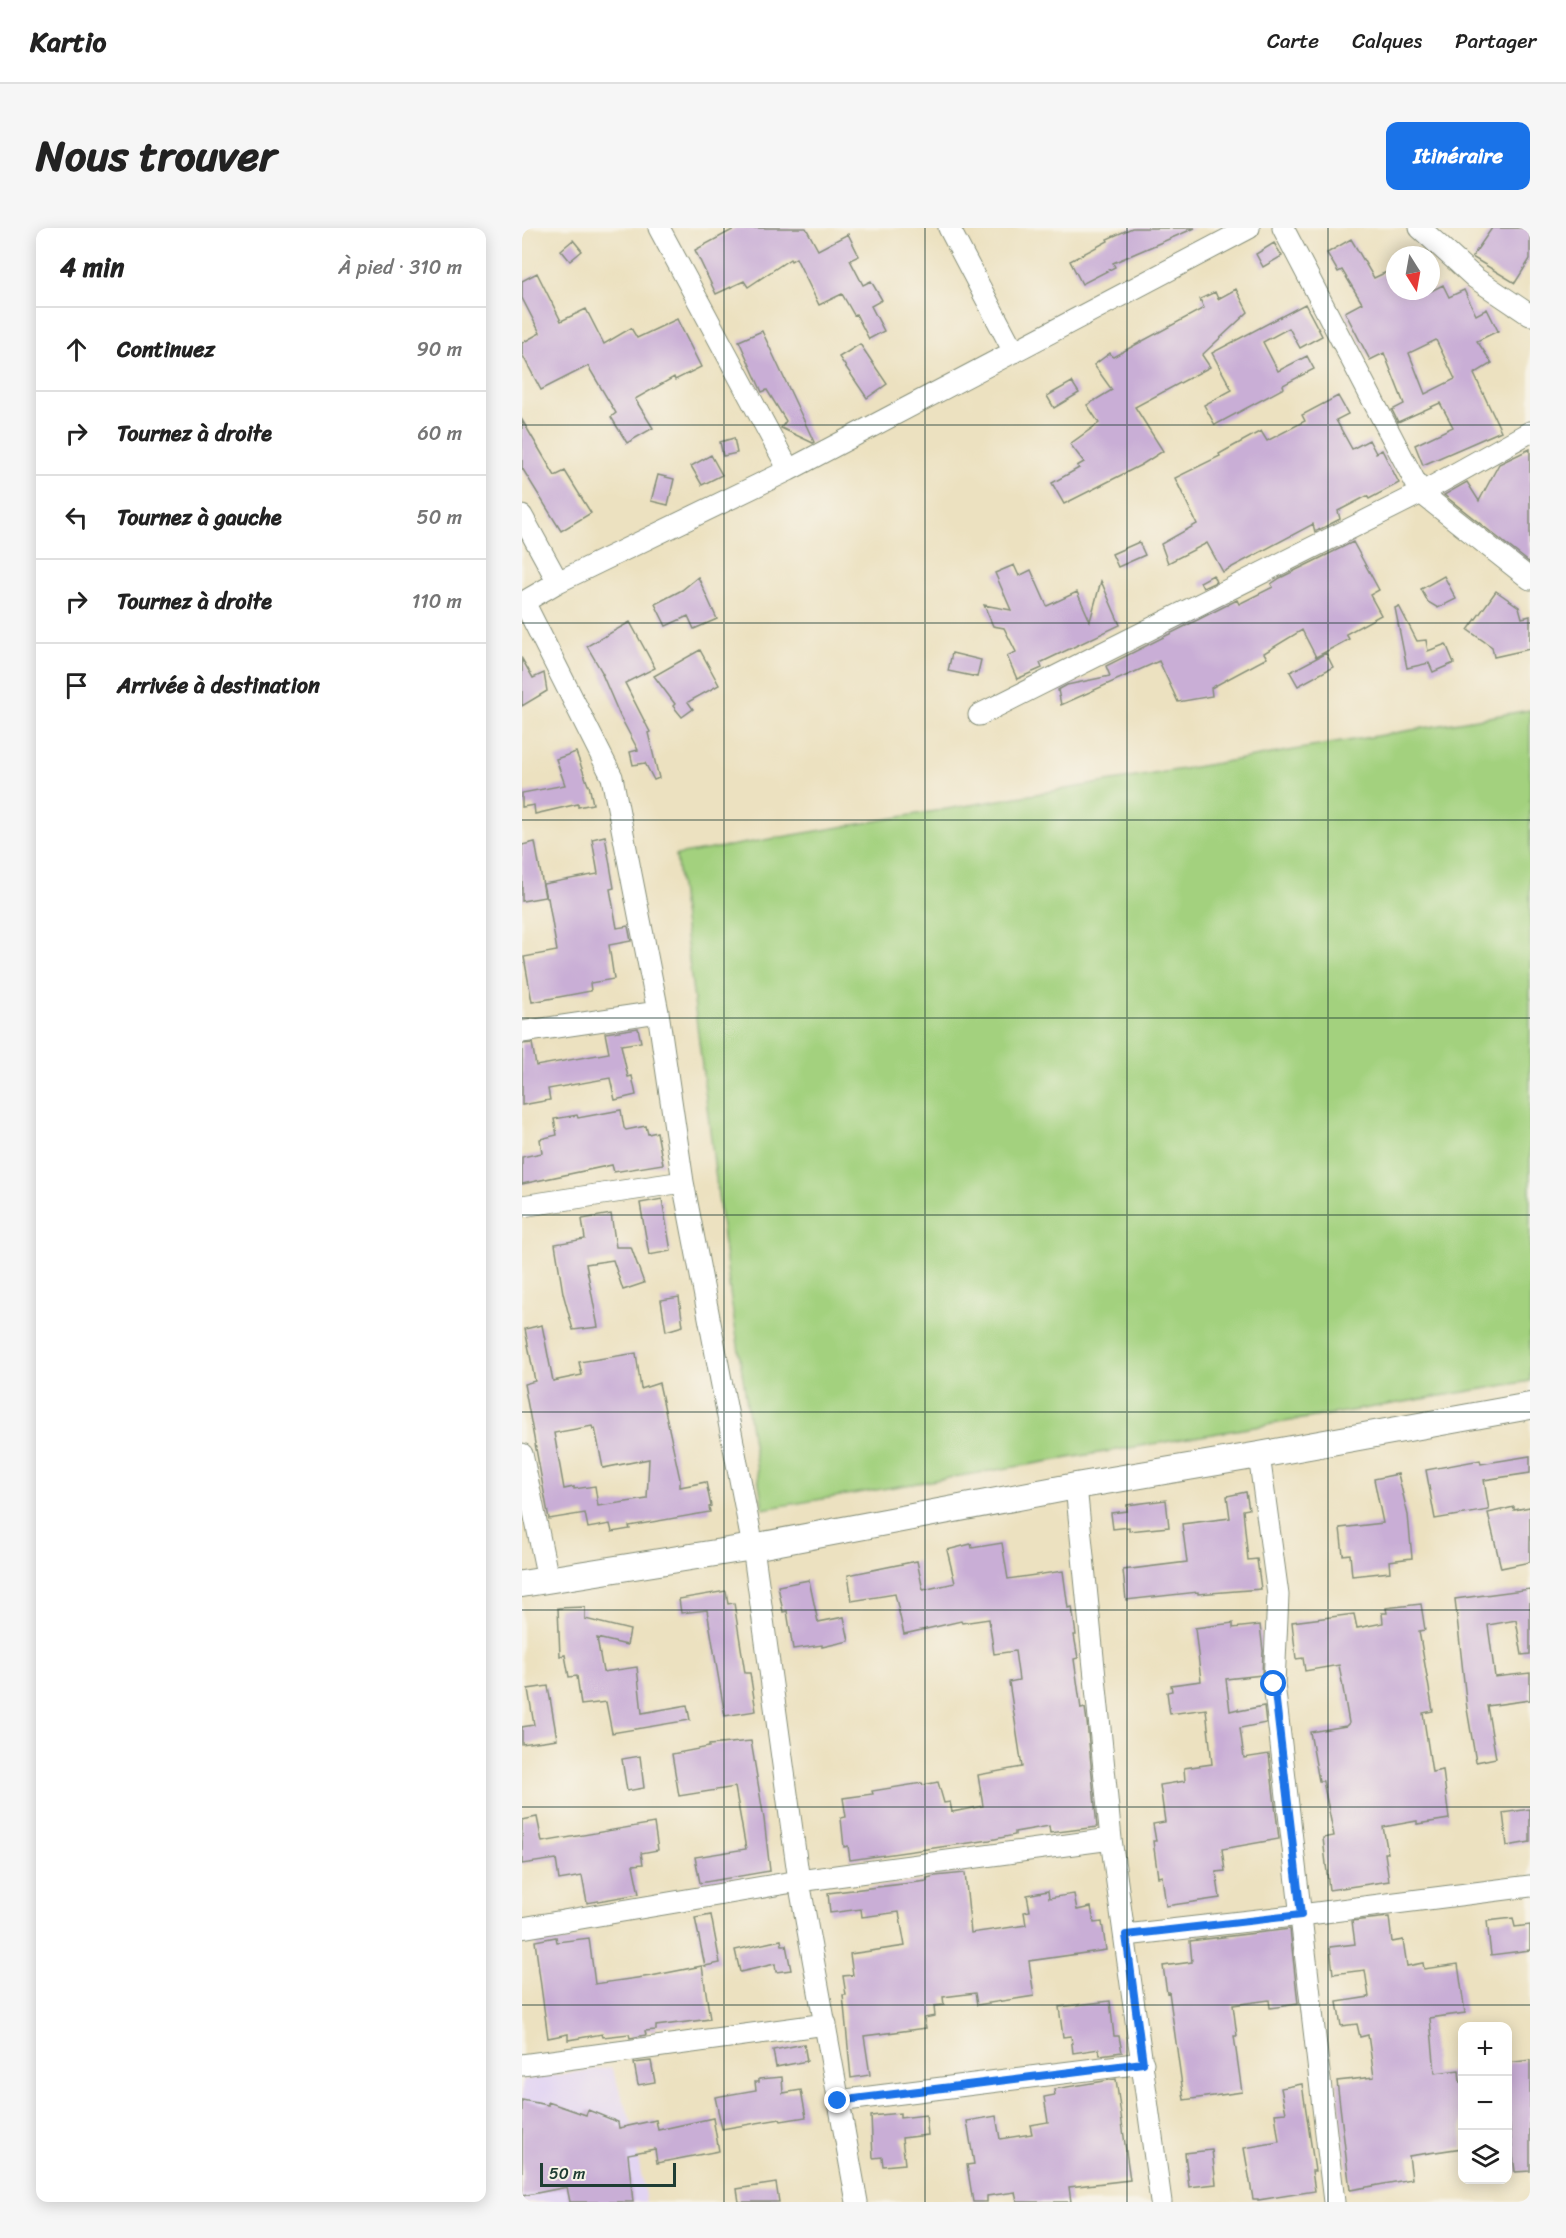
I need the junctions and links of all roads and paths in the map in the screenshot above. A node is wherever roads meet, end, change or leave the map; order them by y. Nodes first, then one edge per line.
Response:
1 (659, 228) edge
2 (950, 228) edge
3 (1249, 228) edge
4 (1283, 228) edge
5 (1420, 228) edge
6 (1530, 315) edge
7 (1014, 352) junction
8 (1530, 432) edge
9 (789, 470) junction
10 (1421, 493) junction
11 (522, 516) edge
12 (1530, 579) edge
13 (558, 582) junction
14 (523, 603) edge
15 (978, 715) dead end
16 (658, 1012) junction
17 (522, 1032) edge
18 (683, 1182) junction
19 (522, 1206) edge
20 (1530, 1406) edge
21 (522, 1454) edge
22 (1259, 1455) junction
23 (1076, 1486) junction
24 (753, 1547) junction
25 (548, 1579) junction
26 (522, 1584) edge
27 (1111, 1839) junction
28 (799, 1881) junction
29 (1530, 1886) edge
30 (1301, 1915) junction
31 (522, 1928) edge
32 (1126, 1935) junction
33 (826, 2024) junction
34 (1143, 2063) junction
35 (522, 2065) edge
36 (838, 2101) junction
37 (856, 2202) edge
38 (1161, 2202) edge
39 (1334, 2202) edge

1 - 9 street
2 - 7 street
3 - 7 street
4 - 10 street
5 - 6 street
7 - 9 street
8 - 10 street
9 - 13 street
10 - 12 street
10 - 15 street
11 - 13 street
13 - 14 street
14 - 16 street
16 - 17 street
16 - 18 street
18 - 19 street
18 - 24 street
20 - 22 street
21 - 25 street
22 - 23 street
22 - 30 street
23 - 24 street
23 - 27 street
24 - 25 street
24 - 28 street
25 - 26 street
27 - 28 street
27 - 32 street
28 - 31 street
28 - 33 street
29 - 30 street
30 - 32 street
30 - 39 street
32 - 34 street
33 - 35 street
33 - 36 street
34 - 36 street
34 - 38 street
36 - 37 street

